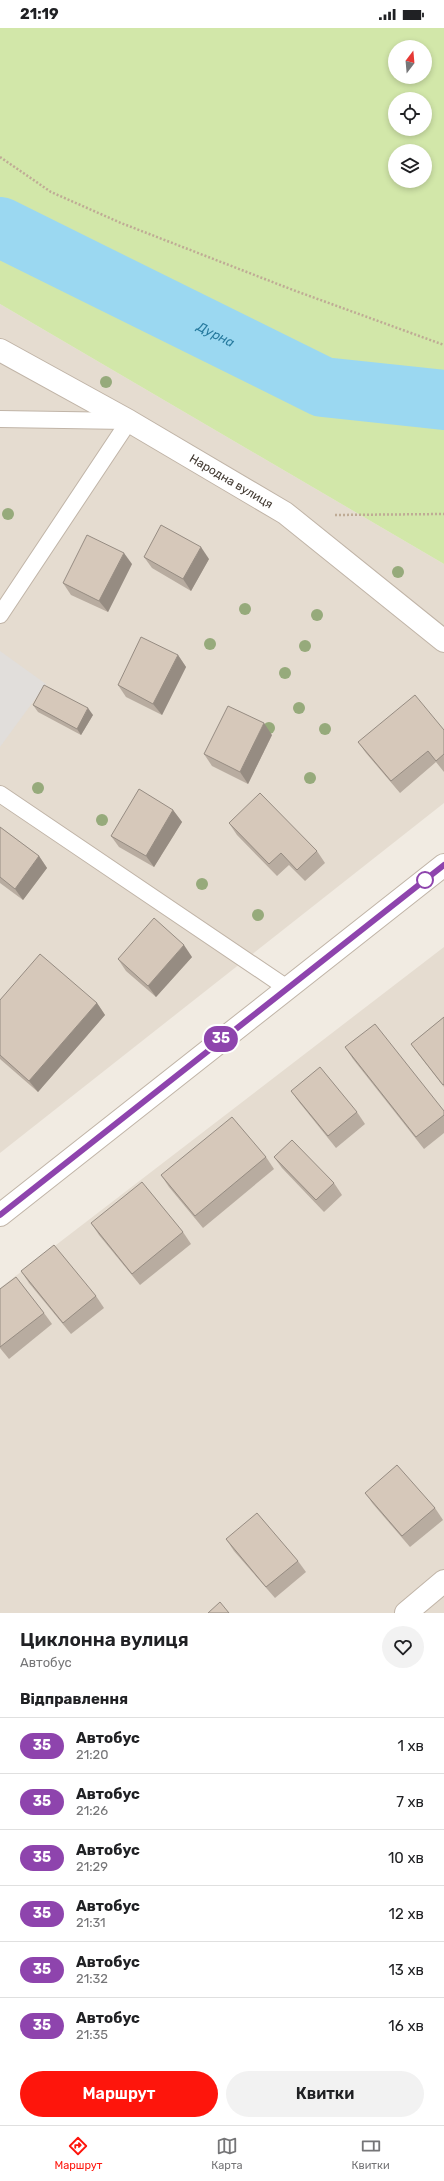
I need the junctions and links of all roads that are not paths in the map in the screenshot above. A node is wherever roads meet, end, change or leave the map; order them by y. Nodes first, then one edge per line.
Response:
1 (0, 350) edge
2 (0, 419) edge
3 (129, 421) junction
4 (0, 616) edge
5 (444, 641) edge
6 (0, 794) edge
7 (444, 865) edge
8 (287, 988) junction
9 (0, 1215) edge
10 (444, 1581) edge
11 (406, 1613) edge

1 - 3 street, Народна вулиця
2 - 3 lane
3 - 4 lane
3 - 5 street, Народна вулиця
6 - 8 lane
7 - 8 street
8 - 9 street
10 - 11 street

